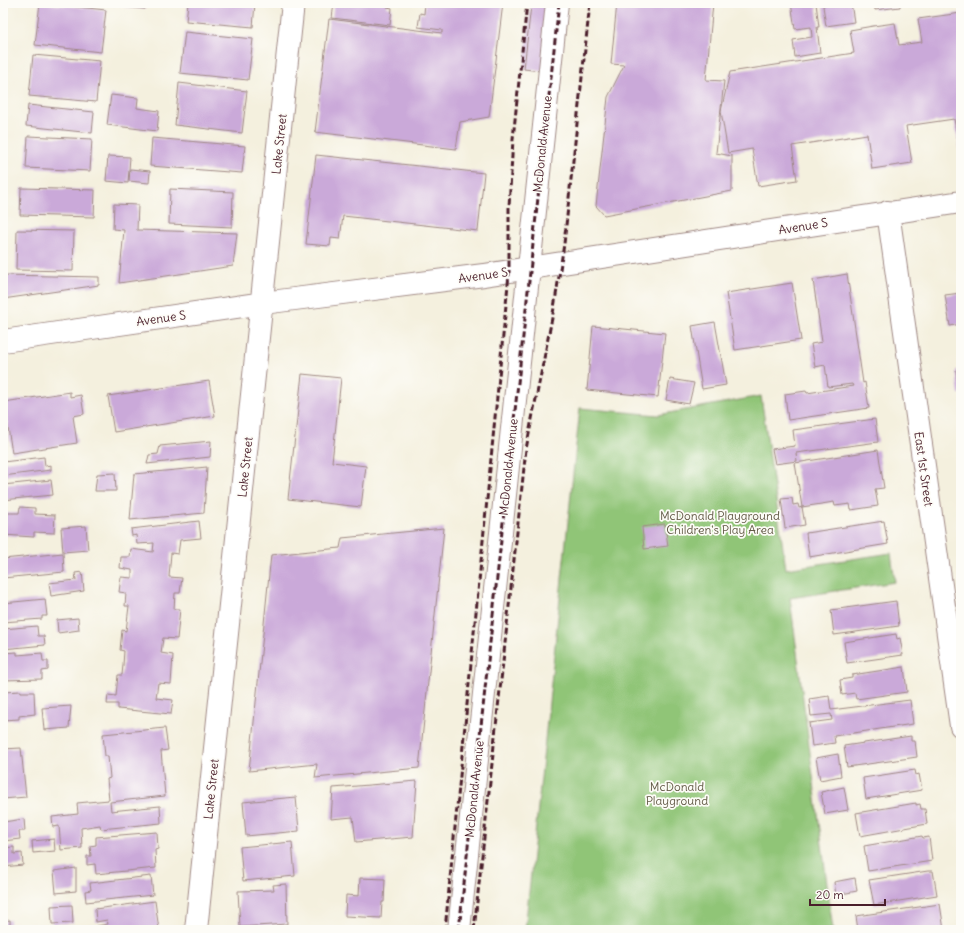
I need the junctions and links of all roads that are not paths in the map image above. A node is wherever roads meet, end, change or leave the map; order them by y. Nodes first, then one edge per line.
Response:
1 (293, 3) edge
2 (557, 3) edge
3 (961, 202) edge
4 (888, 212) junction
5 (529, 268) junction
6 (262, 303) junction
7 (3, 341) edge
8 (961, 726) edge
9 (196, 930) edge
10 (459, 930) edge

1 - 6 street, Lake Street
2 - 5 street, McDonald Avenue
3 - 4 street, Avenue S
4 - 5 street, Avenue S
4 - 8 street, East 1st Street
5 - 6 street, Avenue S
5 - 10 street, McDonald Avenue
6 - 7 street, Avenue S
6 - 9 street, Lake Street

